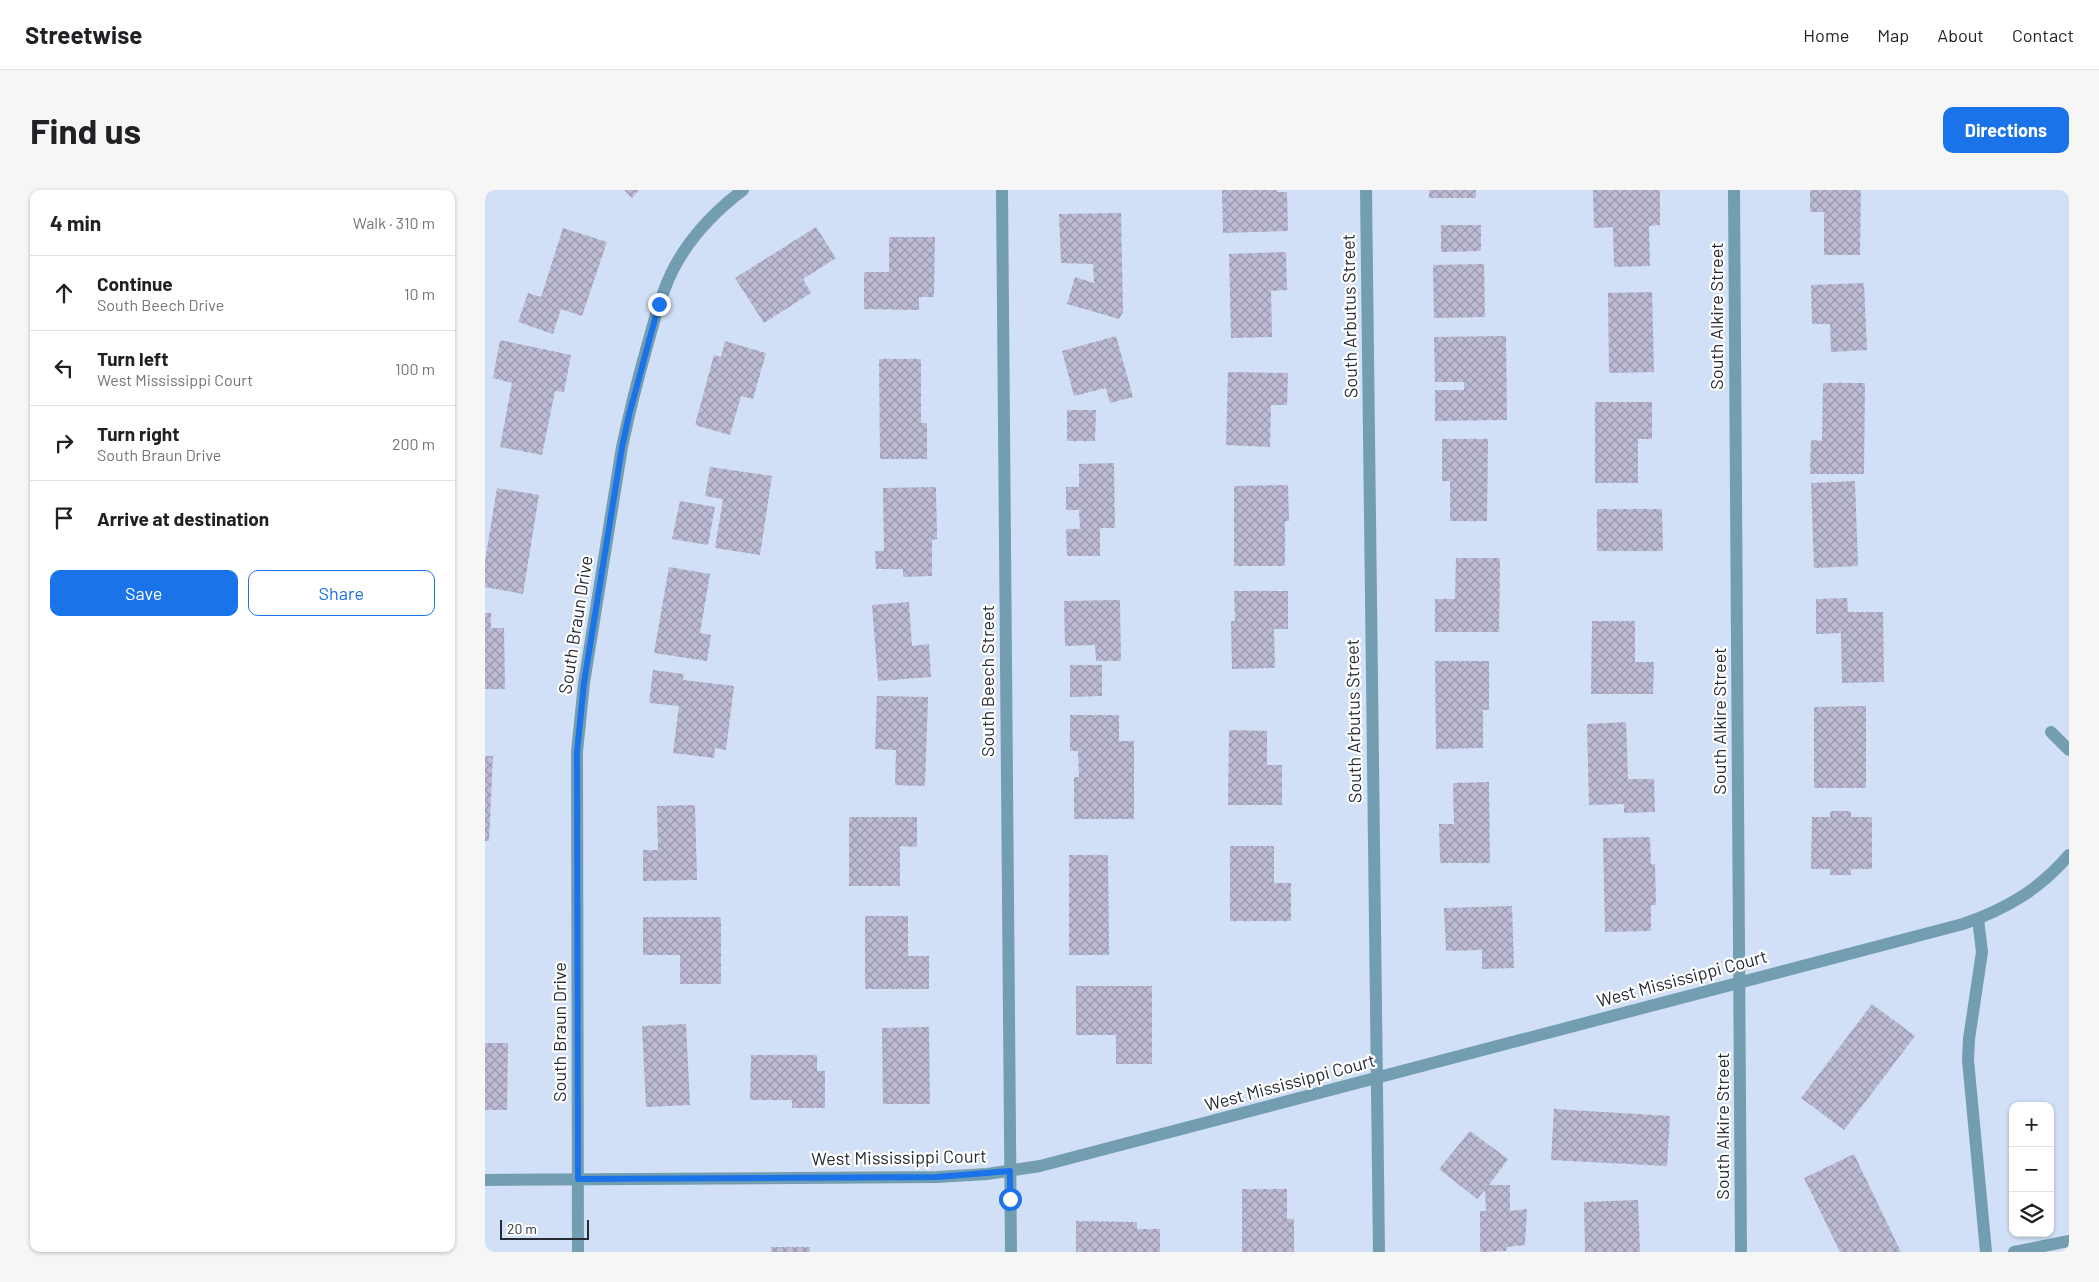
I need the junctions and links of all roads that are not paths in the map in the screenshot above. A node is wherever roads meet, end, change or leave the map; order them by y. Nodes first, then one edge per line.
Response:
1 (743, 190) edge
2 (1002, 190) edge
3 (1366, 190) edge
4 (1734, 190) edge
5 (2051, 732) dead end
6 (2069, 750) edge
7 (2069, 855) edge
8 (1979, 919) junction
9 (1739, 982) junction
10 (1376, 1078) junction
11 (1010, 1171) junction
12 (578, 1179) junction
13 (485, 1180) edge
14 (2069, 1241) edge
15 (578, 1252) edge
16 (1011, 1252) edge
17 (1379, 1252) edge
18 (1741, 1252) edge
19 (1986, 1252) edge
20 (2014, 1252) edge

1 - 12 street, South Braun Drive
2 - 11 street, South Beech Street
3 - 10 street, South Arbutus Street
4 - 9 street, South Alkire Street
5 - 6 street
7 - 8 street, West Mississippi Court
8 - 9 street, West Mississippi Court
8 - 19 street
9 - 10 street, West Mississippi Court
9 - 18 street, South Alkire Street
10 - 11 street, West Mississippi Court
10 - 17 street, South Arbutus Street
11 - 12 street, West Mississippi Court
11 - 16 street, South Beech Street
12 - 13 street, West Mississippi Court
12 - 15 street, South Braun Drive
14 - 20 street

